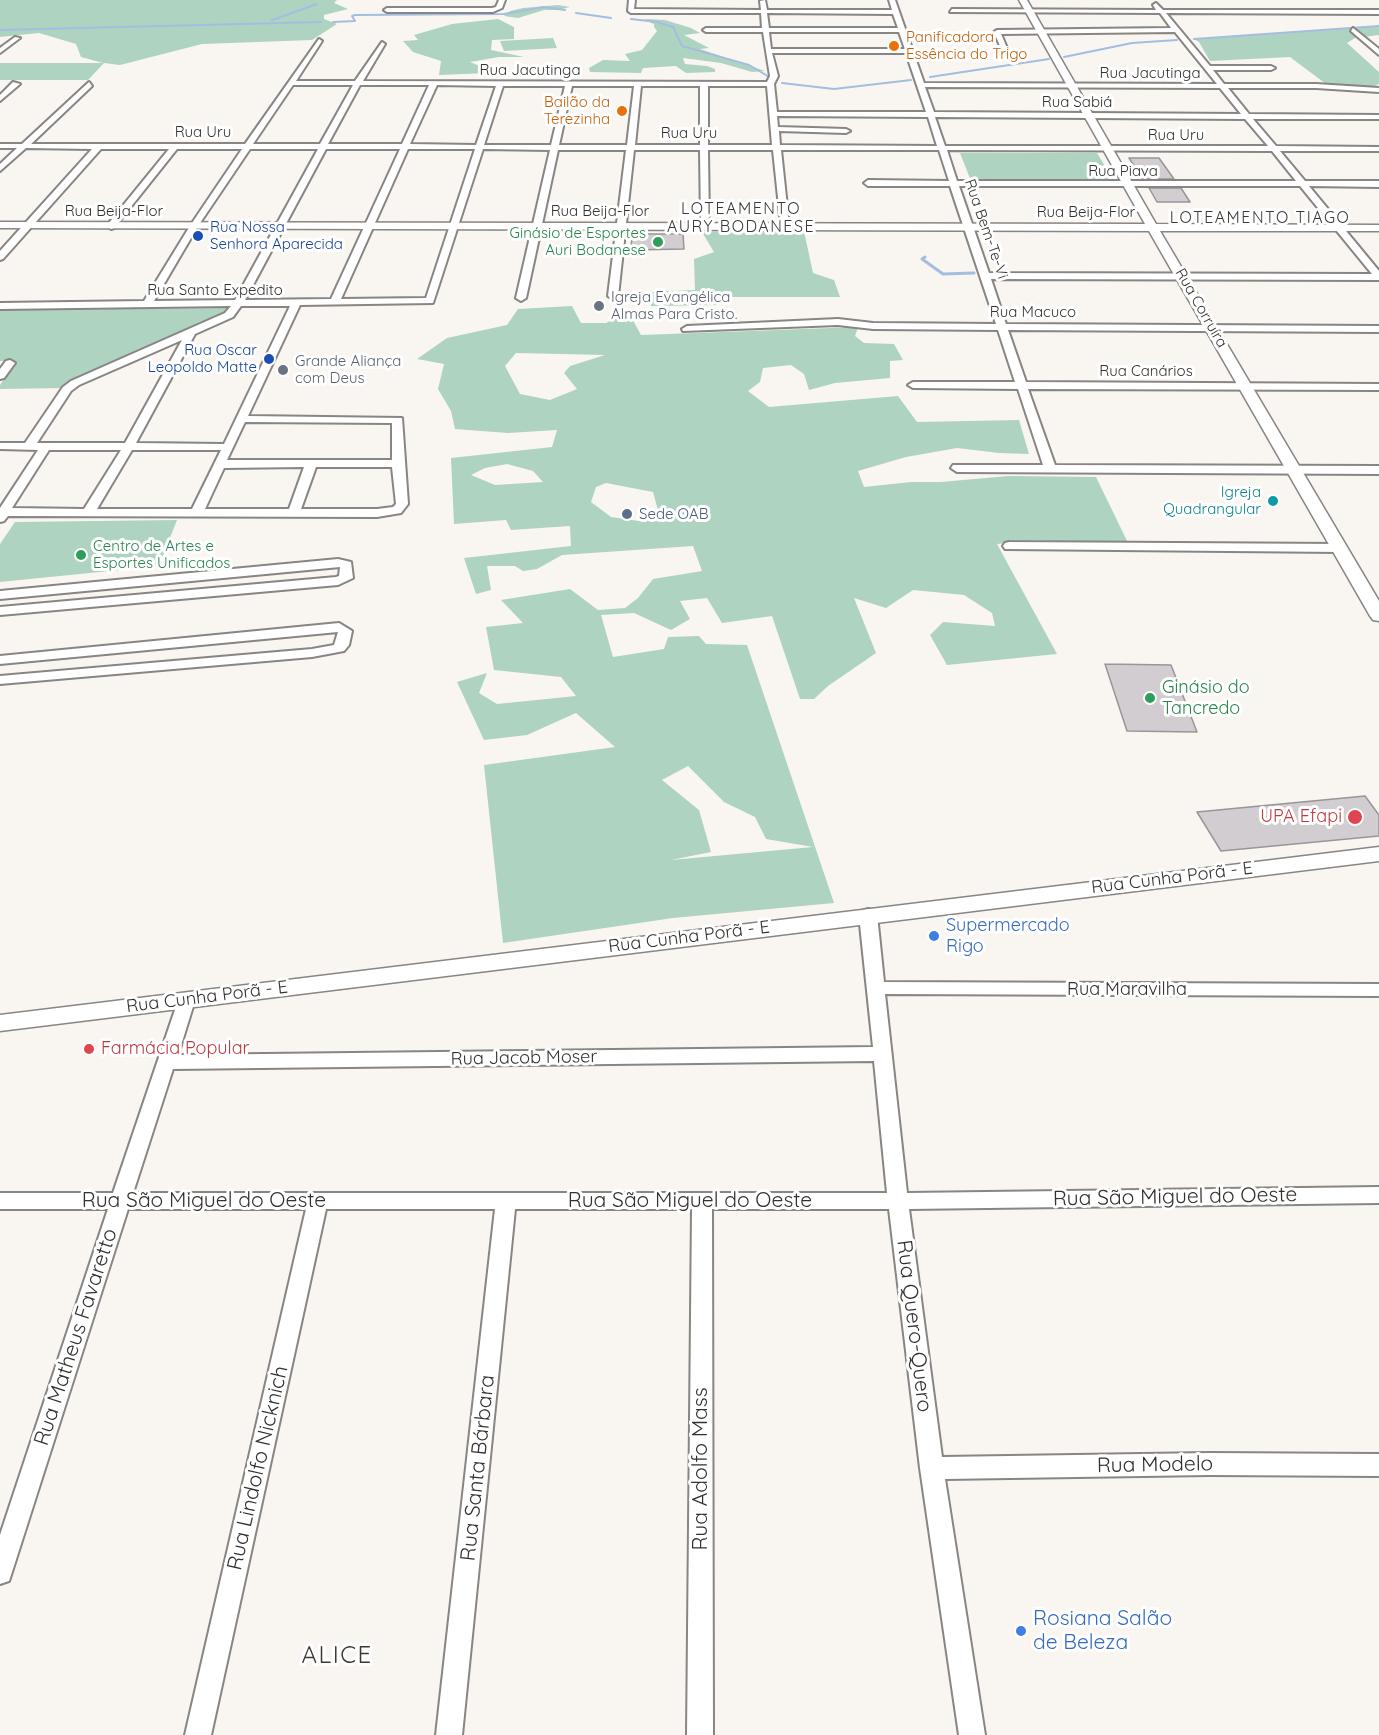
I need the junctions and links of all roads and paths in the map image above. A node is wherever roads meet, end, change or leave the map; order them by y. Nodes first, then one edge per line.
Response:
1 (501, 0) edge
2 (632, 0) edge
3 (763, 0) edge
4 (892, 0) edge
5 (1023, 0) edge
6 (1152, 0) edge
7 (1326, 6) dead end
8 (387, 10) dead end
9 (764, 11) junction
10 (952, 11) dead end
11 (1030, 11) junction
12 (1161, 11) junction
13 (896, 12) junction
14 (1379, 12) edge
15 (1335, 14) junction
16 (706, 30) dead end
17 (766, 30) junction
18 (903, 30) junction
19 (1041, 30) junction
20 (1176, 30) junction
21 (1353, 30) dead end
22 (17, 38) dead end
23 (319, 41) dead end
24 (381, 44) dead end
25 (0, 51) edge
26 (768, 51) junction
27 (910, 51) junction
28 (1379, 53) edge
29 (1007, 55) dead end
30 (1207, 68) junction
31 (1271, 68) dead end
32 (434, 83) junction
33 (500, 83) junction
34 (0, 84) edge
35 (89, 84) dead end
36 (290, 84) junction
37 (357, 84) junction
38 (569, 84) junction
39 (638, 84) junction
40 (704, 84) junction
41 (770, 84) junction
42 (921, 85) junction
43 (1073, 86) junction
44 (1222, 86) junction
45 (1379, 90) edge
46 (0, 99) edge
47 (774, 114) junction
48 (931, 116) junction
49 (1090, 116) junction
50 (1246, 116) junction
51 (1379, 117) edge
52 (776, 129) junction
53 (846, 131) dead end
54 (0, 146) edge
55 (23, 146) junction
56 (99, 146) junction
57 (175, 146) junction
58 (247, 146) junction
59 (324, 146) junction
60 (404, 146) junction
61 (479, 146) junction
62 (554, 146) junction
63 (629, 147) junction
64 (704, 147) junction
65 (778, 147) junction
66 (941, 148) junction
67 (1107, 148) junction
68 (1273, 149) junction
69 (1379, 149) edge
70 (0, 169) edge
71 (868, 183) dead end
72 (955, 184) junction
73 (1127, 184) junction
74 (1302, 184) junction
75 (1379, 184) edge
76 (0, 225) edge
77 (28, 225) junction
78 (111, 226) junction
79 (194, 226) junction
80 (278, 226) junction
81 (368, 226) junction
82 (453, 226) junction
83 (538, 226) junction
84 (621, 226) junction
85 (705, 226) junction
86 (785, 226) junction
87 (969, 227) junction
88 (1154, 228) junction
89 (1338, 228) junction
90 (1379, 228) edge
91 (0, 257) edge
92 (986, 276) junction
93 (1182, 276) junction
94 (1379, 277) edge
95 (613, 296) dead end
96 (521, 298) dead end
97 (334, 303) junction
98 (296, 304) junction
99 (147, 305) junction
100 (237, 305) junction
101 (0, 306) edge
102 (1003, 327) junction
103 (1212, 328) junction
104 (687, 329) dead end
105 (1379, 329) edge
106 (190, 334) junction
107 (10, 363) dead end
108 (0, 376) edge
109 (912, 385) dead end
110 (1022, 386) junction
111 (1245, 386) junction
112 (1379, 387) edge
113 (243, 419) junction
114 (0, 446) edge
115 (29, 446) junction
116 (46, 446) junction
117 (129, 447) junction
118 (229, 447) junction
119 (398, 463) junction
120 (220, 464) junction
121 (311, 465) junction
122 (957, 468) dead end
123 (1050, 469) junction
124 (1294, 470) junction
125 (1379, 470) edge
126 (294, 511) junction
127 (89, 512) junction
128 (197, 512) junction
129 (2, 515) edge
130 (1009, 546) dead end
131 (1341, 548) junction
132 (0, 595) edge
133 (0, 611) edge
134 (1379, 616) edge
135 (0, 660) edge
136 (0, 680) edge
137 (1379, 854) edge
138 (868, 915) junction
139 (875, 988) junction
140 (1379, 990) edge
141 (186, 1000) junction
142 (0, 1023) edge
143 (883, 1054) junction
144 (166, 1062) junction
145 (1379, 1195) edge
146 (506, 1200) junction
147 (0, 1201) edge
148 (318, 1201) junction
149 (119, 1202) junction
150 (702, 1202) junction
151 (898, 1202) junction
152 (1379, 1465) edge
153 (932, 1468) junction
154 (0, 1572) edge
155 (198, 1735) edge
156 (449, 1735) edge
157 (700, 1735) edge
158 (972, 1735) edge

1 - 8 street
2 - 9 street
3 - 9 street
4 - 13 street, Rua Bem-Te-Vi
5 - 11 street, Rua Corruíra
6 - 12 street
7 - 15 street
9 - 13 street
9 - 17 street
10 - 11 street
11 - 12 street
11 - 19 street, Rua Corruíra
12 - 15 street
12 - 20 street
13 - 18 street, Rua Bem-Te-Vi
14 - 15 street
16 - 17 street
17 - 18 street
17 - 26 street
18 - 27 street, Rua Bem-Te-Vi
19 - 20 street
19 - 29 street
19 - 43 street, Rua Corruíra
20 - 30 street
21 - 28 street
22 - 25 street
23 - 36 street
24 - 37 street
26 - 27 street
26 - 41 street
27 - 42 street, Rua Bem-Te-Vi
30 - 31 street
30 - 44 street
32 - 33 street, Rua Jacutinga
32 - 37 street, Rua Jacutinga
32 - 60 street
33 - 38 street, Rua Jacutinga
33 - 61 street
34 - 46 street
35 - 55 street
36 - 37 street, Rua Jacutinga
36 - 58 street
37 - 59 street
38 - 39 street, Rua Jacutinga
38 - 62 street
39 - 40 street, Rua Jacutinga
39 - 63 street
40 - 41 street, Rua Jacutinga
40 - 64 street
41 - 47 street
42 - 43 street, Rua Jacutinga
42 - 48 street, Rua Bem-Te-Vi
43 - 44 street, Rua Jacutinga
43 - 49 street, Rua Corruíra
44 - 45 street, Rua Jacutinga
44 - 50 street
47 - 48 street, Rua Sabiá
47 - 52 street
48 - 49 street, Rua Sabiá
48 - 66 street, Rua Bem-Te-Vi
49 - 50 street, Rua Sabiá
49 - 67 street, Rua Corruíra
50 - 51 street, Rua Sabiá
50 - 68 street
52 - 53 street
52 - 65 street
54 - 55 street, Rua Uru
55 - 56 street, Rua Uru
55 - 70 street
56 - 57 street, Rua Uru
56 - 77 street
57 - 58 street, Rua Uru
57 - 78 street
58 - 59 street, Rua Uru
58 - 79 street
59 - 60 street, Rua Uru
59 - 80 street
60 - 61 street, Rua Uru
60 - 81 street
61 - 62 street, Rua Uru
61 - 82 street
62 - 63 street, Rua Uru
62 - 83 street
63 - 64 street, Rua Uru
63 - 84 street
64 - 65 street, Rua Uru
64 - 85 street
65 - 66 street, Rua Uru
65 - 86 street
66 - 67 street, Rua Uru
66 - 72 street, Rua Bem-Te-Vi
67 - 68 street, Rua Uru
67 - 73 street, Rua Corruíra
68 - 69 street, Rua Uru
68 - 74 street
71 - 72 street, Rua Piava
72 - 73 street, Rua Piava
72 - 87 street, Rua Bem-Te-Vi
73 - 74 street, Rua Piava
73 - 88 street, Rua Corruíra
74 - 75 street, Rua Piava
74 - 89 street
76 - 77 street, Rua Beija-Flor
77 - 78 street, Rua Beija-Flor
77 - 91 street
78 - 79 street, Rua Beija-Flor
79 - 80 street, Rua Beija-Flor
79 - 99 street
80 - 81 street, Rua Beija-Flor
80 - 100 street
81 - 82 street, Rua Beija-Flor
81 - 97 street
82 - 83 street, Rua Beija-Flor
82 - 97 street, Rua Santo Expedito
83 - 84 street, Rua Beija-Flor
83 - 96 street
84 - 85 street, Rua Beija-Flor
84 - 95 street
85 - 86 street, Rua Beija-Flor
86 - 87 street, Rua Beija-Flor
87 - 88 street, Rua Beija-Flor
87 - 92 street, Rua Bem-Te-Vi
88 - 89 street, Rua Beija-Flor
88 - 93 street, Rua Corruíra
89 - 90 street, Rua Beija-Flor
89 - 94 street
92 - 93 street
92 - 102 street, Rua Bem-Te-Vi
93 - 94 street
93 - 103 street, Rua Corruíra
97 - 98 street, Rua Santo Expedito
98 - 100 street, Rua Santo Expedito
98 - 113 street
99 - 100 street, Rua Santo Expedito
99 - 101 street, Rua Santo Expedito
100 - 106 street
102 - 103 street, Rua Macuco
102 - 104 street, Rua Macuco
102 - 110 street, Rua Bem-Te-Vi
103 - 105 street, Rua Macuco
103 - 111 street, Rua Corruíra
106 - 115 street
106 - 117 street
107 - 108 street
109 - 110 street, Rua Canários
110 - 111 street, Rua Canários
110 - 123 street, Rua Bem-Te-Vi
111 - 112 street, Rua Canários
111 - 124 street, Rua Corruíra
113 - 118 street
113 - 119 street
114 - 115 street
115 - 116 street
116 - 117 street
116 - 129 street
117 - 118 street
117 - 127 street
118 - 120 street
119 - 121 street
119 - 126 street
120 - 121 street
120 - 128 street
121 - 126 street
122 - 123 street
123 - 124 street
124 - 125 street
124 - 131 street, Rua Corruíra
126 - 128 street
127 - 128 street
127 - 129 street
130 - 131 street
131 - 134 street, Rua Corruíra
132 - 133 street
135 - 136 street
137 - 138 street, Rua Cunha Porã - E
138 - 139 street, Rua Quero-Quero
138 - 141 street, Rua Cunha Porã - E
139 - 140 street, Rua Maravilha
139 - 143 street, Rua Quero-Quero
141 - 142 street, Rua Cunha Porã - E
141 - 144 street, Rua Matheus Favaretto
143 - 144 street, Rua Jacob Moser
143 - 151 street, Rua Quero-Quero
144 - 149 street, Rua Matheus Favaretto
145 - 151 street, Rua São Miguel do Oeste
146 - 148 street, Rua São Miguel do Oeste
146 - 150 street, Rua São Miguel do Oeste
146 - 156 street, Rua Santa Bárbara
147 - 149 street, Rua São Miguel do Oeste
148 - 149 street, Rua São Miguel do Oeste
148 - 155 street, Rua Lindolfo Nicknich
149 - 154 street, Rua Matheus Favaretto
150 - 151 street, Rua São Miguel do Oeste
150 - 157 street, Rua Adolfo Mass
151 - 153 street, Rua Quero-Quero
152 - 153 street, Rua Modelo
153 - 158 street, Rua Quero-Quero

